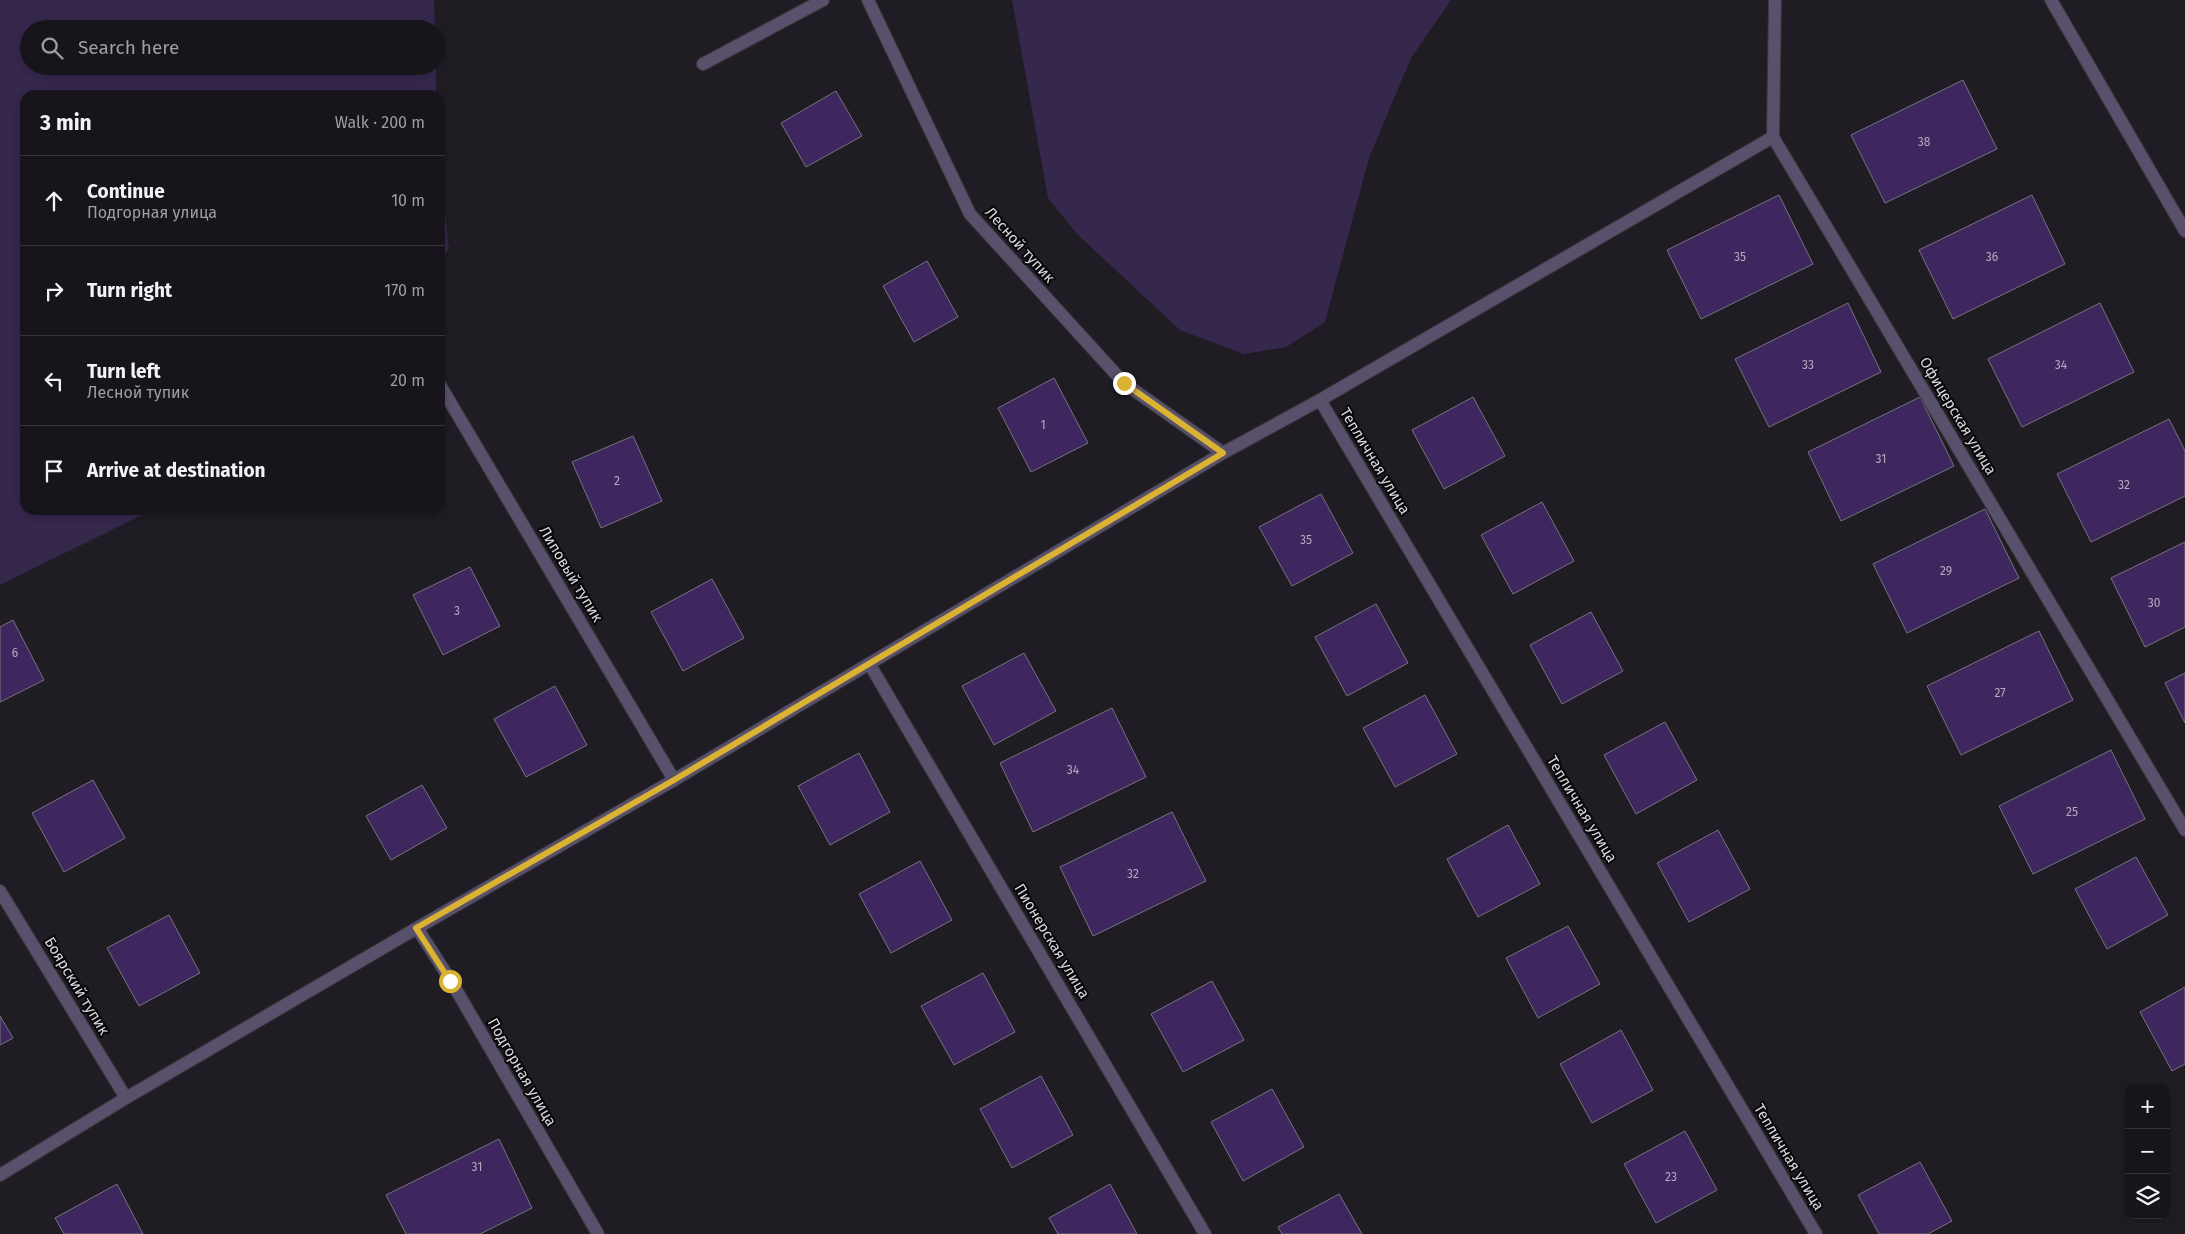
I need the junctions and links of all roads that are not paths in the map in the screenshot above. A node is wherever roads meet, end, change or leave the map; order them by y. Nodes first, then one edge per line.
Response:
1 (824, 0) edge
2 (868, 0) edge
3 (1774, 0) edge
4 (2051, 0) edge
5 (703, 64) dead end
6 (1773, 138) junction
7 (2185, 231) edge
8 (445, 393) edge
9 (1320, 400) junction
10 (1223, 453) junction
11 (870, 665) junction
12 (674, 780) junction
13 (2185, 830) edge
14 (0, 891) edge
15 (416, 928) junction
16 (126, 1098) junction
17 (0, 1175) edge
18 (598, 1234) edge
19 (1206, 1234) edge
20 (1816, 1234) edge

1 - 5 street
2 - 10 street, Лесной тупик
3 - 6 street
4 - 7 street
6 - 9 street
6 - 13 street, Офицерская улица
8 - 12 street, Липовый тупик
9 - 10 street
9 - 20 street, Тепличная улица
10 - 11 street
11 - 12 street
11 - 19 street, Пионерская улица
12 - 15 street
14 - 16 street, Боярский тупик
15 - 16 street
15 - 18 street, Подгорная улица
16 - 17 street

